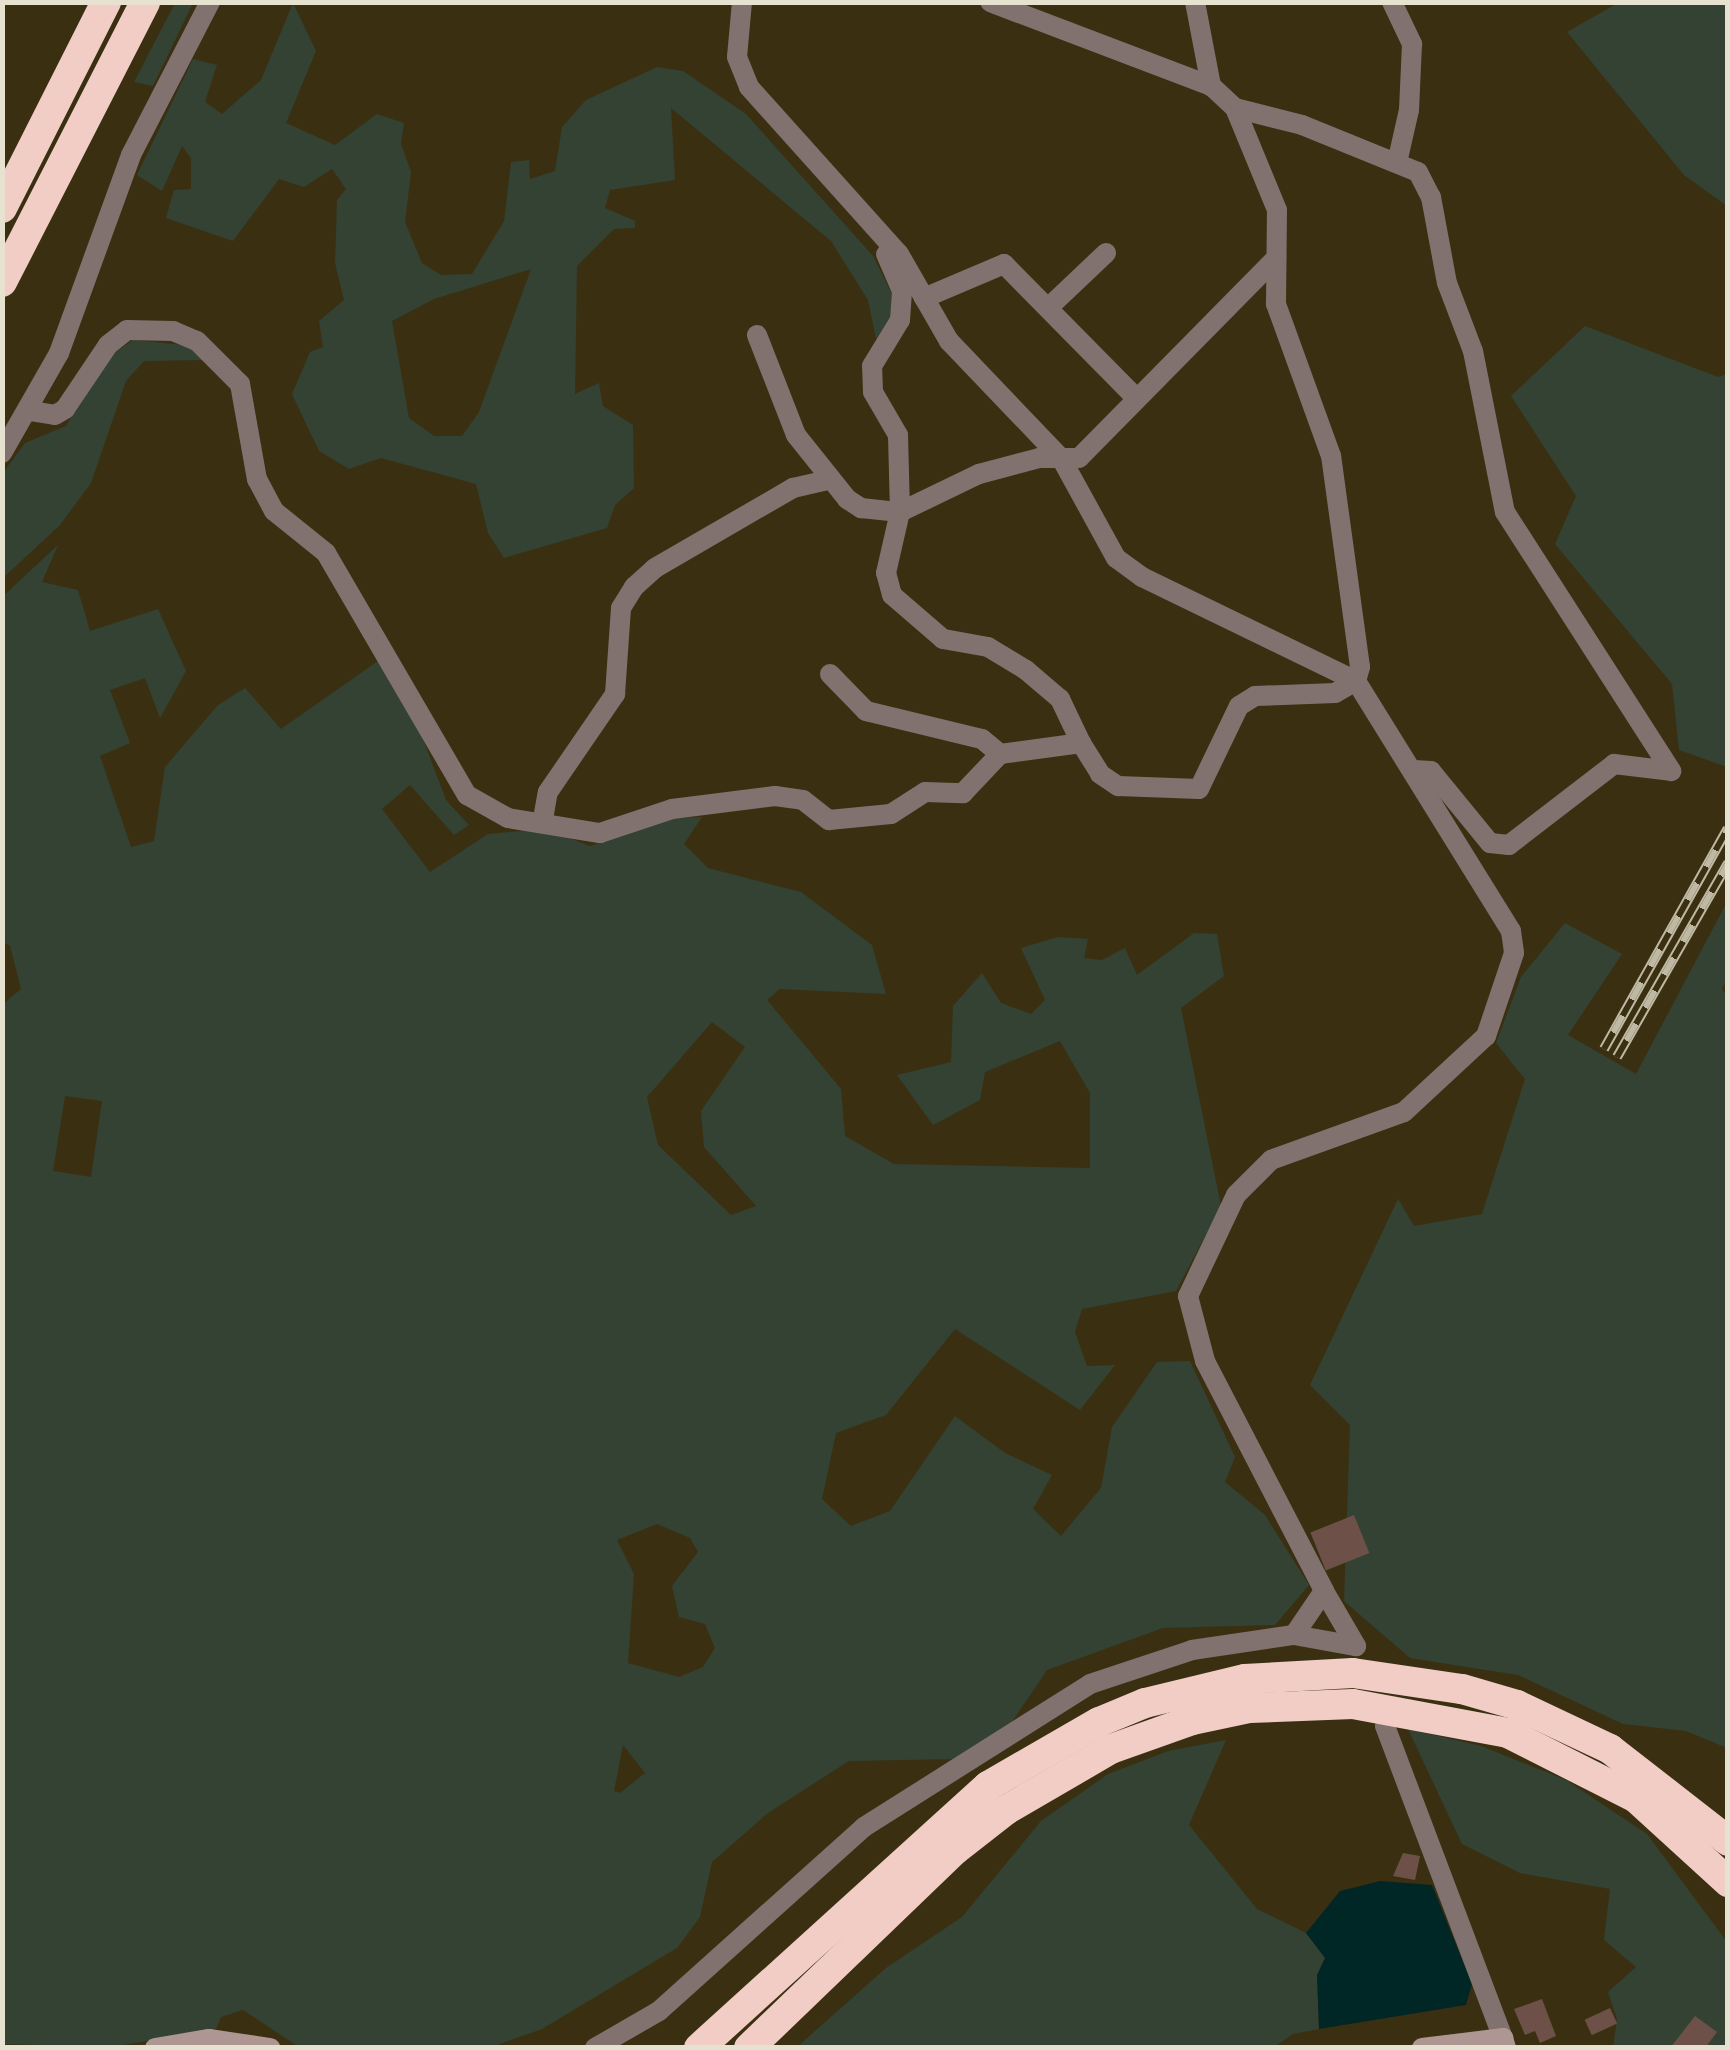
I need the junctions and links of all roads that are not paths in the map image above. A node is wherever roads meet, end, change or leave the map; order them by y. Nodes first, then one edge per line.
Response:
1 (96, 2) edge
2 (106, 2) edge
3 (145, 2) edge
4 (157, 2) edge
5 (210, 2) edge
6 (742, 2) edge
7 (990, 2) edge
8 (1194, 2) edge
9 (1392, 2) edge
10 (1211, 86) junction
11 (52, 106) junction
12 (1235, 108) junction
13 (1397, 162) junction
14 (36, 207) junction
15 (2, 208) edge
16 (884, 238) junction
17 (1106, 252) dead end
18 (1276, 258) junction
19 (2, 282) edge
20 (924, 298) junction
21 (1048, 308) junction
22 (757, 335) dead end
23 (1136, 398) junction
24 (30, 411) junction
25 (2, 453) edge
26 (1062, 458) junction
27 (831, 479) junction
28 (900, 512) junction
29 (830, 674) dead end
30 (1356, 681) junction
31 (1081, 744) junction
32 (1000, 754) junction
33 (1414, 770) junction
34 (543, 819) junction
35 (1324, 1592) junction
36 (1294, 1635) junction
37 (1385, 1726) dead end
38 (1728, 1841) edge
39 (1728, 1882) edge
40 (1504, 2043) edge
41 (154, 2048) edge
42 (270, 2048) edge
43 (595, 2048) edge
44 (700, 2048) edge
45 (749, 2048) edge
46 (1422, 2048) edge

1 - 11 highway
2 - 11 highway
3 - 14 highway
4 - 14 highway
5 - 24 street
6 - 16 street
7 - 10 street
8 - 10 street
9 - 13 street
10 - 12 street
11 - 15 highway
12 - 13 street
12 - 18 street
13 - 33 street
14 - 19 highway
16 - 20 street
16 - 28 street
17 - 21 street
18 - 23 street
18 - 30 street
20 - 21 street
20 - 26 street
21 - 23 street
22 - 27 street
23 - 26 street
24 - 25 street
24 - 34 street
26 - 28 street
26 - 30 street
27 - 28 street
27 - 34 street
28 - 31 street
29 - 32 street
30 - 31 street
30 - 33 street
31 - 32 street
32 - 34 street
33 - 35 street
35 - 36 street
35 - 36 street
36 - 43 street
37 - 40 street
38 - 44 highway
39 - 45 highway
40 - 46 street
41 - 42 street

